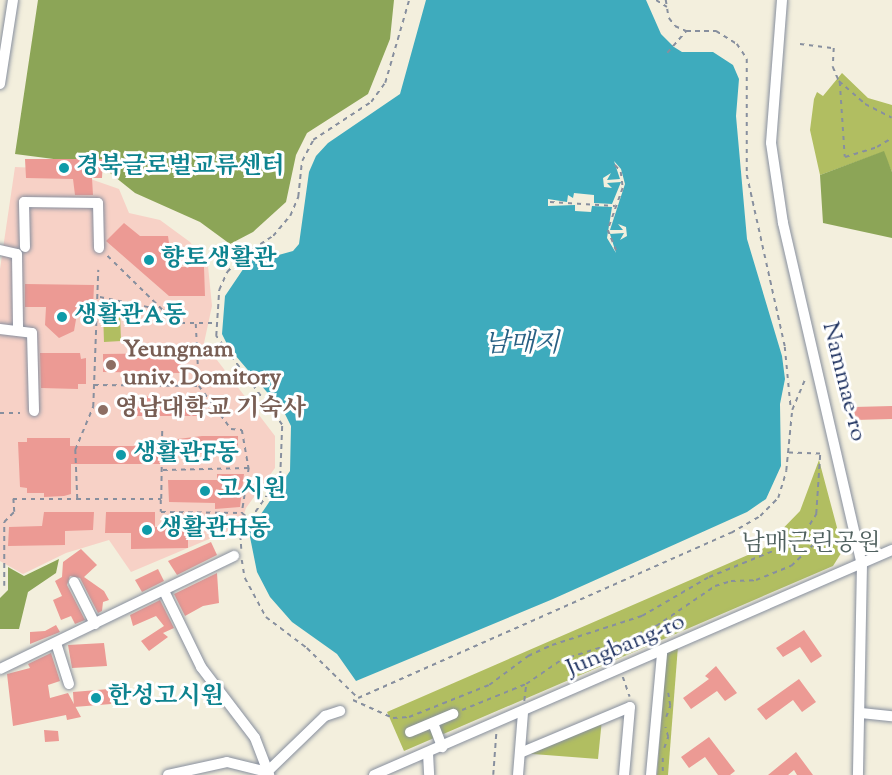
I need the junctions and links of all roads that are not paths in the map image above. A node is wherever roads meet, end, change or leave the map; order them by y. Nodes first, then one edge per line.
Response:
1 (12, 0) edge
2 (782, 0) edge
3 (0, 84) edge
4 (25, 247) dead end
5 (99, 248) road end
6 (0, 250) edge
7 (0, 329) edge
8 (18, 330) junction
9 (34, 411) dead end
10 (892, 550) edge
11 (234, 556) dead end
12 (862, 564) junction
13 (74, 582) dead end
14 (164, 591) junction
15 (95, 624) junction
16 (56, 643) junction
17 (662, 653) junction
18 (0, 669) edge
19 (69, 684) dead end
20 (340, 711) road end
21 (523, 713) junction
22 (861, 713) junction
23 (453, 714) road end
24 (892, 716) edge
25 (433, 723) junction
26 (410, 732) dead end
27 (442, 747) junction
28 (428, 753) junction
29 (520, 753) junction
30 (388, 772) edge
31 (268, 773) edge
32 (168, 775) edge
33 (374, 775) edge
34 (429, 775) edge
35 (518, 775) edge
36 (624, 775) edge
37 (651, 775) edge
38 (858, 775) edge

1 - 3 street
2 - 12 street, Nammae-ro
4 - 5 street
6 - 8 street
7 - 8 street
8 - 9 street
10 - 12 street, Jungbang-ro
11 - 14 street
12 - 17 street, Jungbang-ro
12 - 22 street, Nammae-ro
13 - 15 street
14 - 15 street
14 - 31 street
15 - 16 street
16 - 18 street
16 - 19 street
17 - 21 street, Jungbang-ro
17 - 37 street
20 - 31 street
21 - 27 street, Jungbang-ro
21 - 29 street
22 - 24 street
22 - 38 street, Nammae-ro
23 - 25 street
25 - 26 street
25 - 27 street
27 - 28 street, Jungbang-ro
28 - 30 street, Jungbang-ro
28 - 34 street
29 - 35 street
29 - 36 street
30 - 33 street, Jungbang-ro
31 - 32 street

